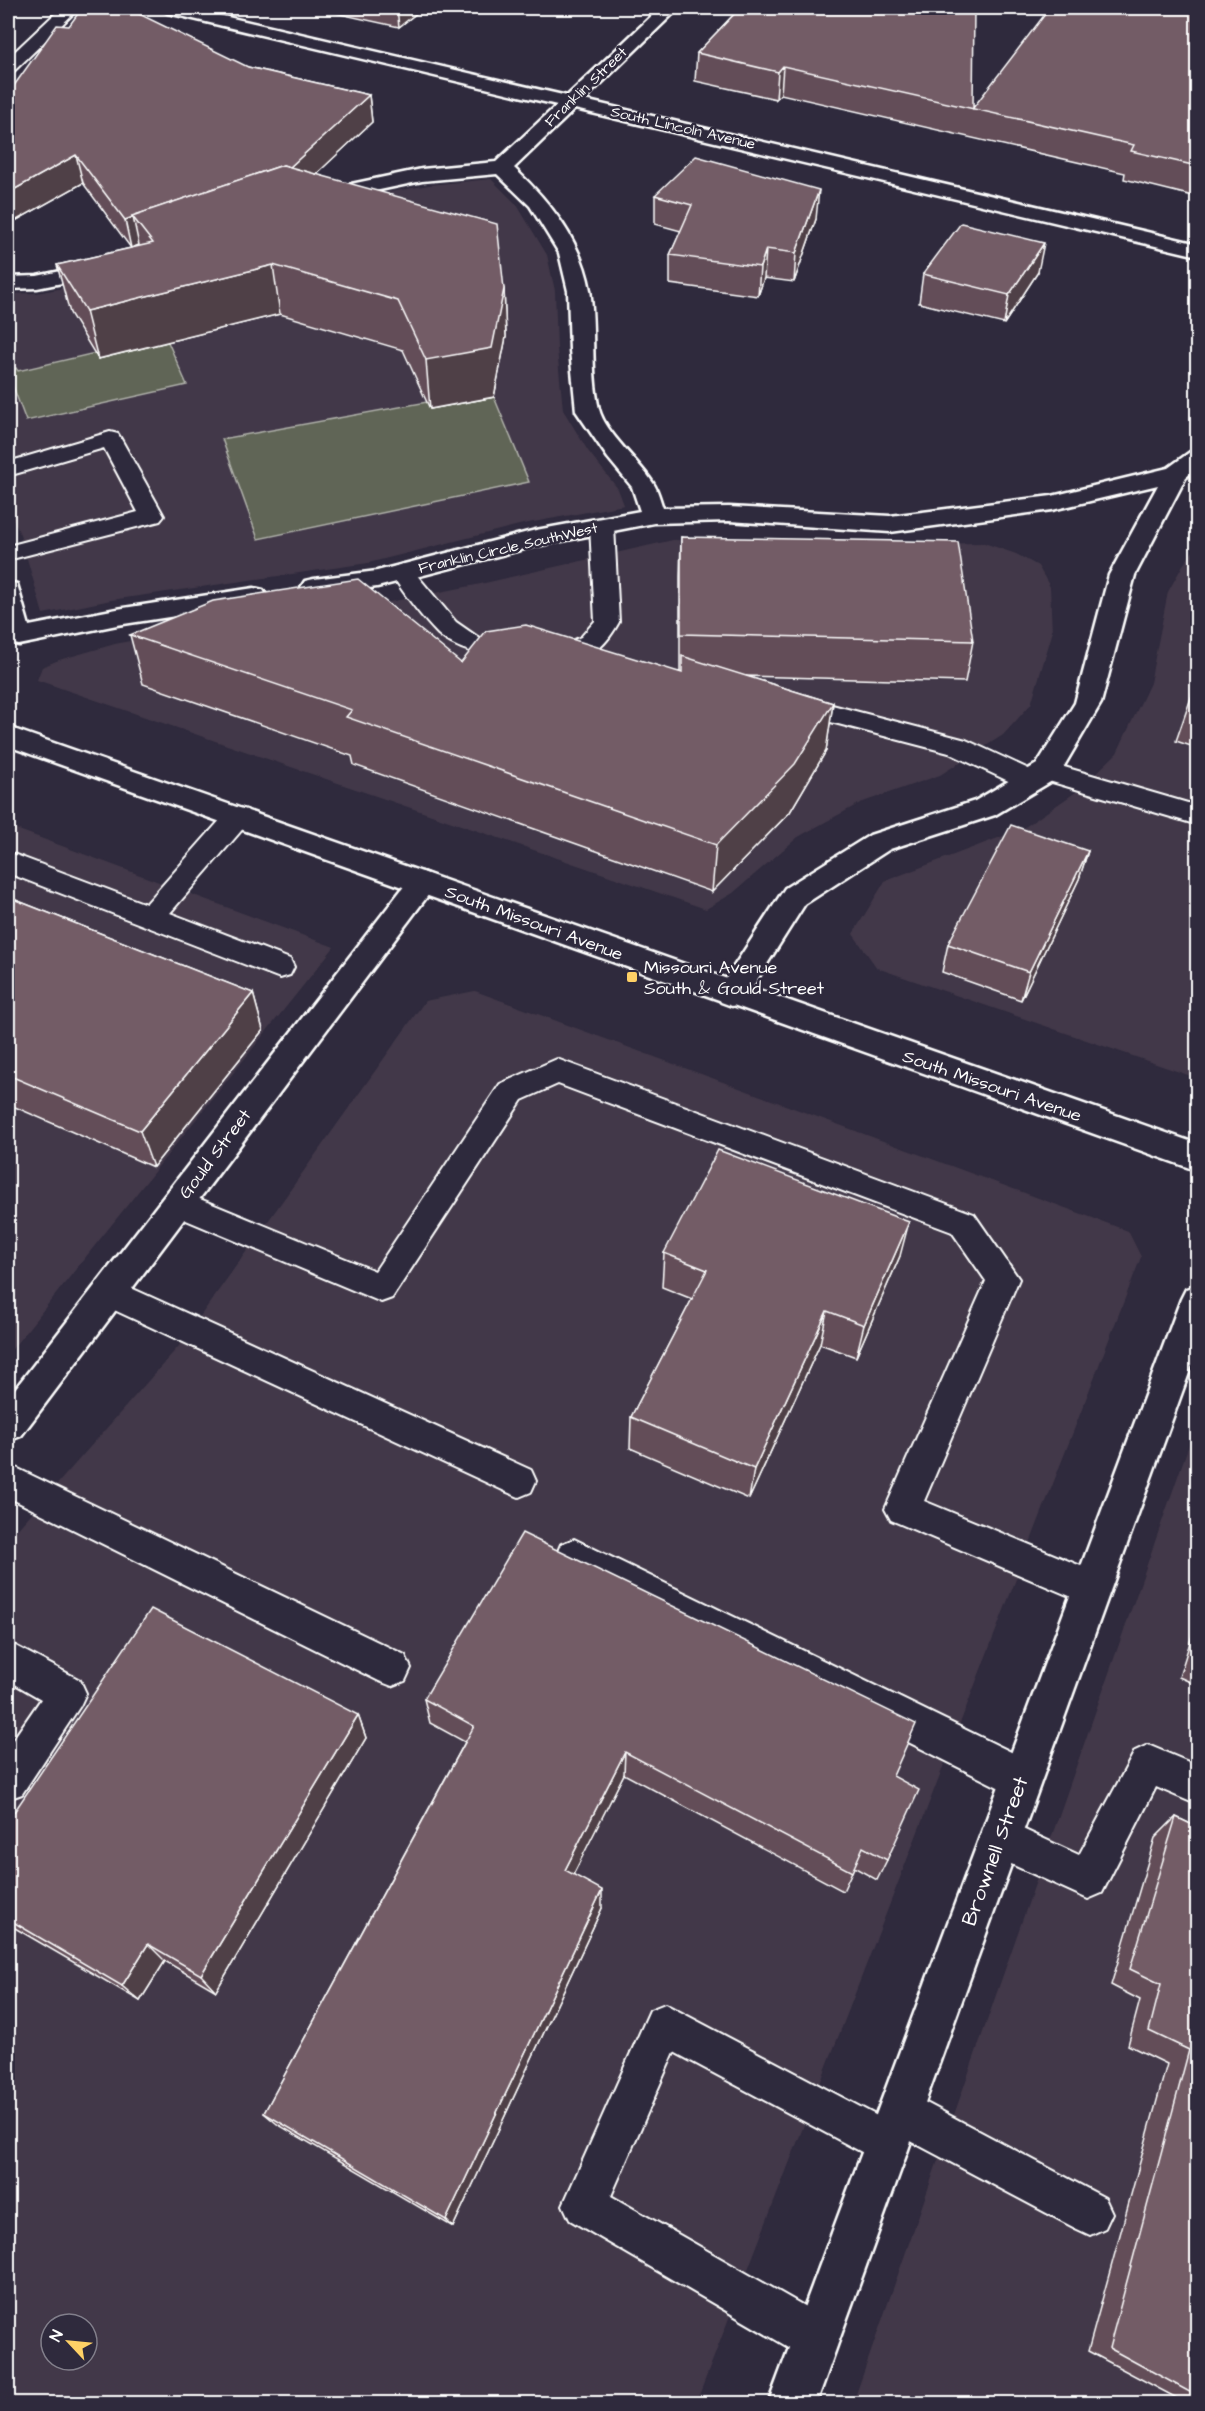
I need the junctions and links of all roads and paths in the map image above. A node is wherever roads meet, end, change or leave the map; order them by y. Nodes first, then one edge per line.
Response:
1 (70, 8) edge
2 (168, 8) edge
3 (670, 8) edge
4 (8, 67) edge
5 (571, 102) junction
6 (502, 168) junction
7 (302, 201) edge
8 (1197, 250) edge
9 (120, 262) edge
10 (8, 283) edge
11 (1197, 457) edge
12 (8, 469) edge
13 (1176, 473) junction
14 (654, 516) junction
15 (602, 526) junction
16 (8, 553) edge
17 (402, 572) junction
18 (8, 590) edge
19 (13, 642) edge
20 (778, 700) edge
21 (8, 736) edge
22 (1039, 776) junction
23 (1197, 816) edge
24 (238, 817) junction
25 (8, 862) edge
26 (422, 883) junction
27 (151, 917) junction
28 (280, 967) dead end
29 (732, 994) junction
30 (1197, 1158) edge
31 (178, 1203) junction
32 (109, 1292) junction
33 (1197, 1299) edge
34 (8, 1425) edge
35 (8, 1480) edge
36 (519, 1481) dead end
37 (574, 1556) edge
38 (1092, 1588) junction
39 (8, 1660) edge
40 (392, 1668) dead end
41 (1022, 1778) junction
42 (8, 1780) edge
43 (1197, 1786) edge
44 (1001, 1839) junction
45 (894, 2129) junction
46 (1090, 2212) dead end
47 (816, 2338) junction
48 (792, 2403) edge

1 - 4 lane
2 - 5 street, South Lincoln Avenue
3 - 5 street, Franklin Street
5 - 6 street, Franklin Street
5 - 8 street, South Lincoln Avenue
6 - 7 street
6 - 14 street
9 - 10 street
11 - 13 street
12 - 16 lane
13 - 14 street, Franklin Circle SouthWest
13 - 22 street
14 - 15 street, Franklin Circle SouthWest
15 - 17 street, Franklin Circle SouthWest
15 - 17 lane
17 - 19 street, Franklin Circle SouthWest
18 - 19 street
20 - 22 lane
21 - 24 street, South Missouri Avenue
22 - 23 lane
22 - 29 street
24 - 26 street, South Missouri Avenue
24 - 27 lane
25 - 27 lane
26 - 29 street, South Missouri Avenue
26 - 31 street, Gould Street
27 - 28 lane
29 - 30 street, South Missouri Avenue
31 - 32 street, Gould Street
31 - 38 lane
32 - 34 street, Gould Street
32 - 36 lane
33 - 38 street, Brownell Street
35 - 40 lane
37 - 41 lane
38 - 41 street, Brownell Street
39 - 42 lane
41 - 44 street, Brownell Street
43 - 44 lane
44 - 45 street, Brownell Street
45 - 46 lane
45 - 47 street, Brownell Street
45 - 47 lane
47 - 48 street, Brownell Street

